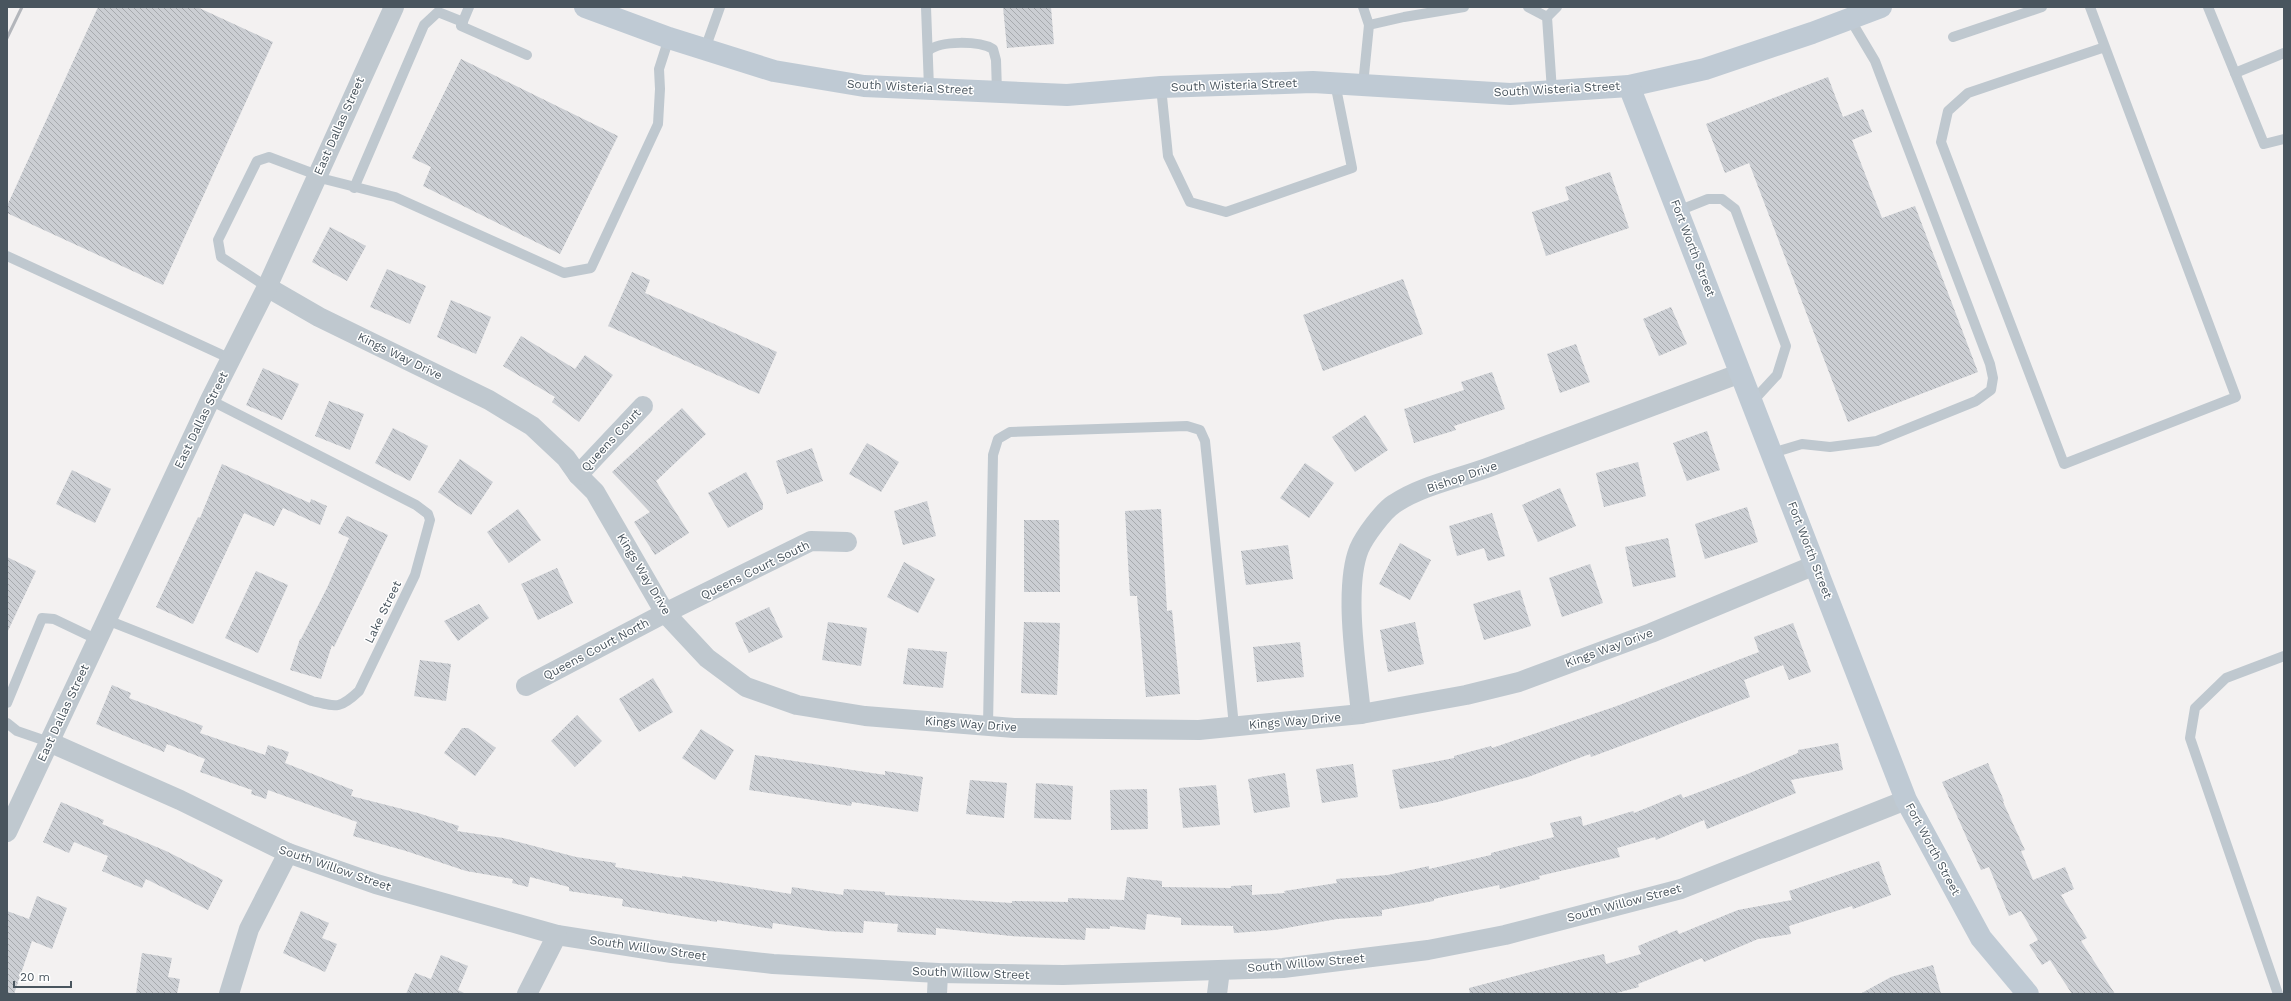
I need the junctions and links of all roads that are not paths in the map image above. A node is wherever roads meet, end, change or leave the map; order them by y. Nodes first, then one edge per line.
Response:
1 (394, 7) edge
2 (469, 7) edge
3 (585, 7) edge
4 (720, 7) edge
5 (926, 7) edge
6 (1363, 7) edge
7 (1464, 7) edge
8 (1528, 7) edge
9 (1557, 7) edge
10 (1881, 7) edge
11 (2042, 7) edge
12 (2090, 7) edge
13 (2208, 7) edge
14 (1547, 17) junction
15 (1850, 19) junction
16 (463, 22) junction
17 (1369, 26) junction
18 (1953, 37) dead end
19 (669, 38) junction
20 (2105, 47) junction
21 (705, 50) junction
22 (928, 51) junction
23 (2284, 53) edge
24 (527, 55) dead end
25 (2235, 73) junction
26 (1335, 83) junction
27 (1363, 85) junction
28 (1630, 86) junction
29 (1161, 87) junction
30 (929, 88) junction
31 (1552, 91) junction
32 (997, 92) junction
33 (2284, 139) edge
34 (317, 176) junction
35 (354, 188) junction
36 (1678, 211) junction
37 (7, 256) edge
38 (267, 286) junction
39 (231, 359) junction
40 (1741, 374) junction
41 (210, 400) junction
42 (1752, 402) junction
43 (643, 406) dead end
44 (1772, 453) junction
45 (578, 475) junction
46 (847, 542) dead end
47 (1816, 565) junction
48 (666, 613) junction
49 (107, 620) junction
50 (98, 640) junction
51 (2284, 656) edge
52 (526, 686) dead end
53 (7, 703) edge
54 (1361, 714) junction
55 (7, 723) edge
56 (988, 726) junction
57 (1234, 726) junction
58 (49, 742) junction
59 (1906, 800) junction
60 (7, 832) edge
61 (288, 853) junction
62 (557, 934) junction
63 (1220, 970) junction
64 (938, 973) junction
65 (229, 994) edge
66 (527, 994) edge
67 (937, 994) edge
68 (1217, 994) edge
69 (2028, 994) edge
70 (2278, 994) edge

1 - 34 street, East Dallas Street
2 - 16 lane
3 - 19 street, South Wisteria Street
4 - 21 lane
5 - 22 lane
6 - 17 lane
7 - 17 lane
8 - 14 lane
9 - 14 lane
10 - 15 street, South Wisteria Street
11 - 18 lane
12 - 20 lane
13 - 25 lane
14 - 31 lane
15 - 28 street, South Wisteria Street
15 - 44 lane
16 - 24 lane
16 - 35 lane
17 - 27 lane
19 - 21 street, South Wisteria Street
19 - 35 lane
20 - 20 lane
21 - 30 street, South Wisteria Street
22 - 30 lane
22 - 32 lane
23 - 25 lane
25 - 33 lane
26 - 27 street, South Wisteria Street
26 - 29 street, South Wisteria Street
26 - 29 lane
27 - 31 street, South Wisteria Street
28 - 31 street, South Wisteria Street
28 - 36 street, Fort Worth Street
29 - 32 street, South Wisteria Street
30 - 32 street, South Wisteria Street
34 - 35 lane
34 - 38 street, East Dallas Street
34 - 38 lane
36 - 40 street, Fort Worth Street
36 - 42 lane
37 - 39 lane
38 - 39 street, East Dallas Street
38 - 45 street, Kings Way Drive
39 - 41 street, East Dallas Street
40 - 42 street, Fort Worth Street
40 - 54 street, Bishop Drive
41 - 49 street, East Dallas Street
41 - 49 lane, Lake Street
42 - 44 street, Fort Worth Street
43 - 45 street, Queens Court
44 - 47 street, Fort Worth Street
45 - 48 street, Kings Way Drive
46 - 48 street, Queens Court South
47 - 54 street, Kings Way Drive
47 - 59 street, Fort Worth Street
48 - 52 street, Queens Court North
48 - 56 street, Kings Way Drive
49 - 50 street, East Dallas Street
50 - 53 lane
50 - 58 street, East Dallas Street
51 - 70 lane
54 - 57 street, Kings Way Drive
55 - 58 lane
56 - 57 street, Kings Way Drive
56 - 57 lane
58 - 60 street, East Dallas Street
58 - 61 street, South Willow Street
59 - 63 street, South Willow Street
59 - 69 street, Fort Worth Street
61 - 62 street, South Willow Street
61 - 65 street
62 - 64 street, South Willow Street
62 - 66 street
63 - 64 street, South Willow Street
63 - 68 street
64 - 67 street

